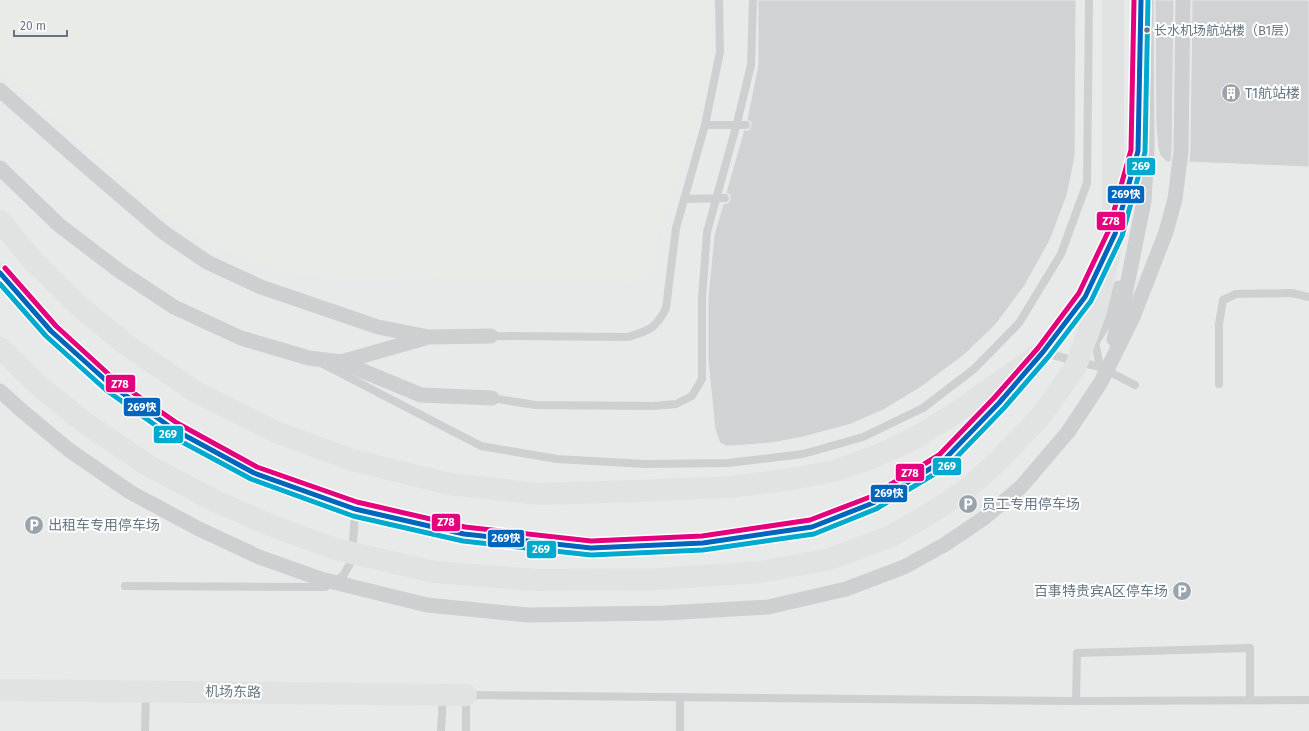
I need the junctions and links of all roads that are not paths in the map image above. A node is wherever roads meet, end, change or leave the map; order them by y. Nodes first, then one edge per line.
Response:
1 (719, 0) edge
2 (752, 0) edge
3 (1089, 0) edge
4 (1114, 0) edge
5 (1146, 0) edge
6 (1183, 0) edge
7 (0, 90) edge
8 (705, 125) junction
9 (746, 125) dead end
10 (0, 168) edge
11 (725, 198) dead end
12 (684, 200) junction
13 (0, 221) edge
14 (1132, 258) junction
15 (0, 273) edge
16 (1084, 297) joint
17 (1309, 297) edge
18 (491, 336) joint
19 (429, 337) junction
20 (0, 348) edge
21 (1043, 352) junction
22 (309, 358) junction
23 (341, 362) junction
24 (1076, 366) junction
25 (1100, 367) junction
26 (1101, 382) junction
27 (1219, 384) dead end
28 (1135, 385) dead end
29 (0, 390) edge
30 (492, 398) joint
31 (355, 509) junction
32 (352, 560) junction
33 (369, 565) dead end
34 (125, 586) dead end
35 (0, 690) edge
36 (146, 691) junction
37 (442, 694) junction
38 (466, 695) junction
39 (680, 697) junction
40 (1250, 699) junction
41 (1309, 700) edge
42 (1076, 701) junction
43 (145, 731) edge
44 (441, 731) edge
45 (466, 731) edge
46 (680, 731) edge

1 - 8 lane
2 - 30 lane
3 - 22 lane
4 - 24 main road
5 - 14 street
6 - 26 street
7 - 19 street
8 - 9 lane
8 - 12 lane
10 - 22 street
11 - 12 lane
12 - 18 lane
13 - 21 main road
14 - 24 street
14 - 26 street
15 - 31 main road
16 - 21 main road
16 - 25 lane
17 - 27 lane
18 - 19 street
19 - 23 street
20 - 24 main road
21 - 25 lane
21 - 31 main road
22 - 23 street
23 - 30 street
25 - 28 lane
26 - 29 street
31 - 32 lane
32 - 33 lane
32 - 34 lane
35 - 36 main road, 机场东路
36 - 37 main road, 机场东路
36 - 43 lane
37 - 38 main road, 机场东路
37 - 44 lane
38 - 39 lane
38 - 45 lane
39 - 42 lane
39 - 46 lane
40 - 41 lane
40 - 42 lane
40 - 42 lane

